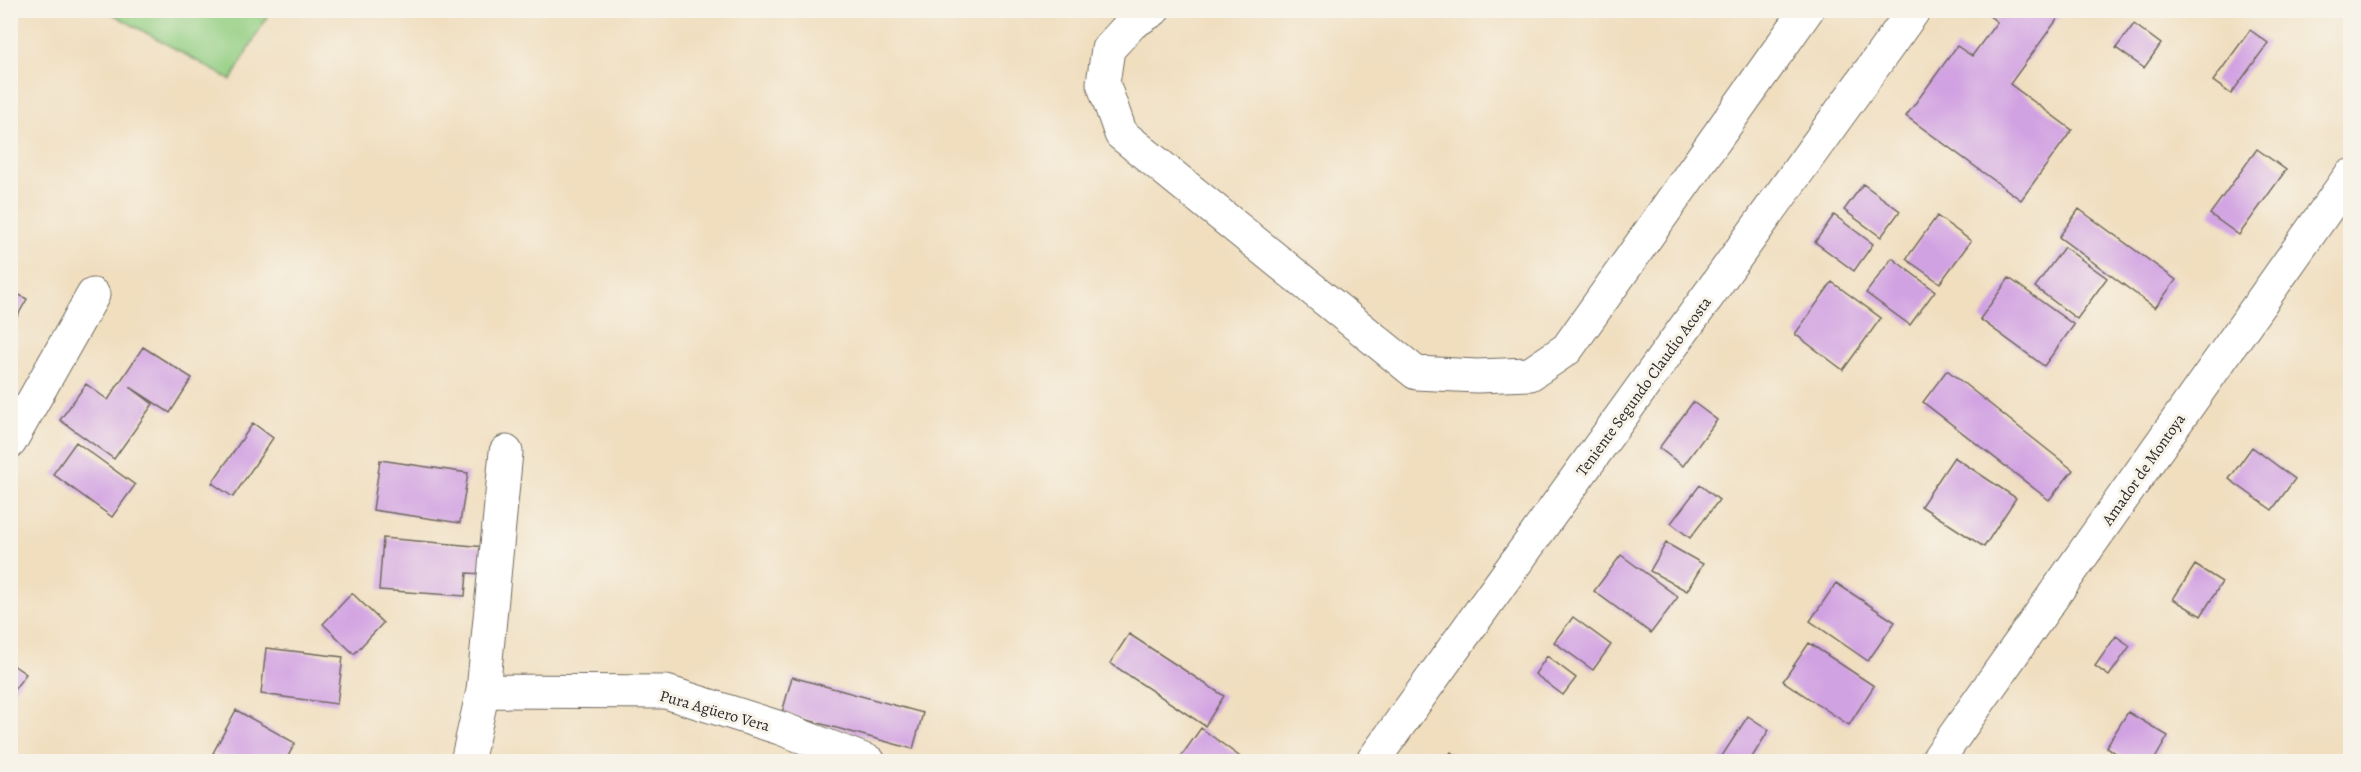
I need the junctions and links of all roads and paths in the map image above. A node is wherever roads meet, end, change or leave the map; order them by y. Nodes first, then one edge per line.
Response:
1 (1153, 10) edge
2 (1807, 10) edge
3 (1914, 10) edge
4 (2350, 176) edge
5 (93, 295) dead end
6 (10, 442) edge
7 (506, 452) dead end
8 (483, 691) junction
9 (467, 762) edge
10 (869, 762) edge
11 (1372, 762) edge
12 (1936, 762) edge

1 - 2 street
3 - 11 street, Teniente Segundo Claudio Acosta
4 - 12 street, Amador de Montoya
5 - 6 street
7 - 8 street
8 - 9 street
8 - 10 street, Pura Agüero Vera

